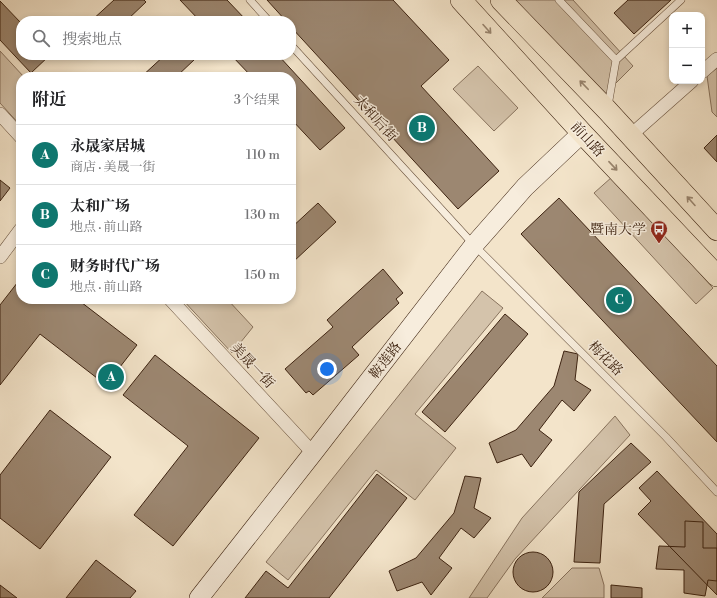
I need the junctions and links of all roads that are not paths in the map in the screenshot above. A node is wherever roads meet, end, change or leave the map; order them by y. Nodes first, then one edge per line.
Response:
1 (250, 0) edge
2 (461, 0) edge
3 (501, 0) edge
4 (560, 0) edge
5 (681, 0) edge
6 (264, 16) edge
7 (296, 50) edge
8 (717, 59) edge
9 (616, 60) junction
10 (705, 69) edge
11 (689, 84) edge
12 (607, 110) junction
13 (0, 114) edge
14 (16, 132) edge
15 (582, 133) junction
16 (631, 135) junction
17 (717, 230) edge
18 (16, 236) edge
19 (474, 245) junction
20 (0, 257) edge
21 (717, 276) edge
22 (175, 304) edge
23 (313, 453) junction
24 (717, 492) edge
25 (199, 598) edge

1 - 6 lane
2 -> 15 main road, 前山路
12 -> 3 main road
4 - 9 lane
5 - 9 lane
7 - 19 lane, 太和后街
8 - 10 street
9 - 12 lane
11 - 16 street
12 - 16 main road
13 - 14 street
15 - 19 street, 鞍莲路
15 -> 21 main road, 前山路
17 -> 16 main road
18 - 20 street
19 - 23 street, 鞍莲路
19 - 24 lane, 梅花路
22 - 23 street, 美晟一街
23 - 25 street, 鞍莲路

